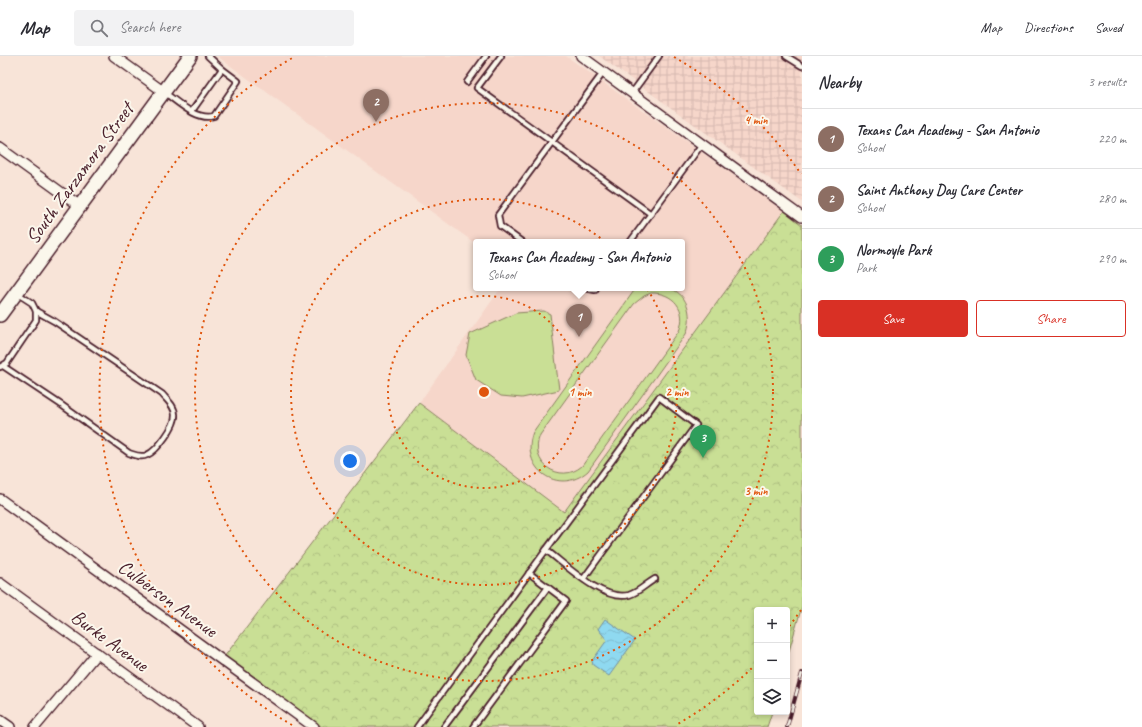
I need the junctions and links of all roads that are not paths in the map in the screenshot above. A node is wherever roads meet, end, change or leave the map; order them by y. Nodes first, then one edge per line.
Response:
1 (114, 56) edge
2 (190, 56) edge
3 (208, 56) edge
4 (486, 56) edge
5 (501, 56) edge
6 (581, 56) edge
7 (659, 56) edge
8 (786, 56) edge
9 (802, 66) edge
10 (222, 68) junction
11 (603, 72) junction
12 (467, 82) dead end
13 (164, 92) junction
14 (632, 93) junction
15 (192, 111) junction
16 (552, 142) junction
17 (702, 144) junction
18 (0, 148) edge
19 (80, 206) junction
20 (651, 214) junction
21 (802, 217) edge
22 (518, 239) edge
23 (632, 239) edge
24 (16, 292) junction
25 (36, 311) junction
26 (0, 315) edge
27 (1, 367) edge
28 (0, 498) edge
29 (546, 550) junction
30 (529, 573) junction
31 (584, 578) junction
32 (655, 579) dead end
33 (0, 583) edge
34 (548, 587) junction
35 (97, 654) junction
36 (0, 720) edge
37 (10, 727) edge
38 (35, 727) edge
39 (198, 727) edge
40 (314, 727) edge
41 (417, 727) edge
42 (444, 727) edge
43 (473, 727) edge

1 - 13 street
2 - 13 main road, South Zarzamora Street
3 - 10 lane
4 - 12 lane
5 - 16 lane
6 - 11 street
7 - 14 lane
8 - 9 lane
10 - 15 lane
10 - 15 lane
11 - 14 street
11 - 16 lane
13 - 15 lane
13 - 19 main road, South Zarzamora Street
14 - 17 street
16 - 20 lane
16 - 22 lane
17 - 20 lane
17 - 21 street
18 - 19 street
19 - 24 main road, South Zarzamora Street
20 - 23 lane
24 - 25 lane
24 - 26 main road, South Zarzamora Street
25 - 27 lane
25 - 27 lane
28 - 40 street, Culberson Avenue
29 - 30 lane
29 - 31 lane
29 - 31 lane
30 - 34 lane
30 - 41 lane
31 - 32 lane
33 - 35 street, Burke Avenue
34 - 42 lane
34 - 43 lane
35 - 38 street
35 - 39 street, Burke Avenue
36 - 37 street

